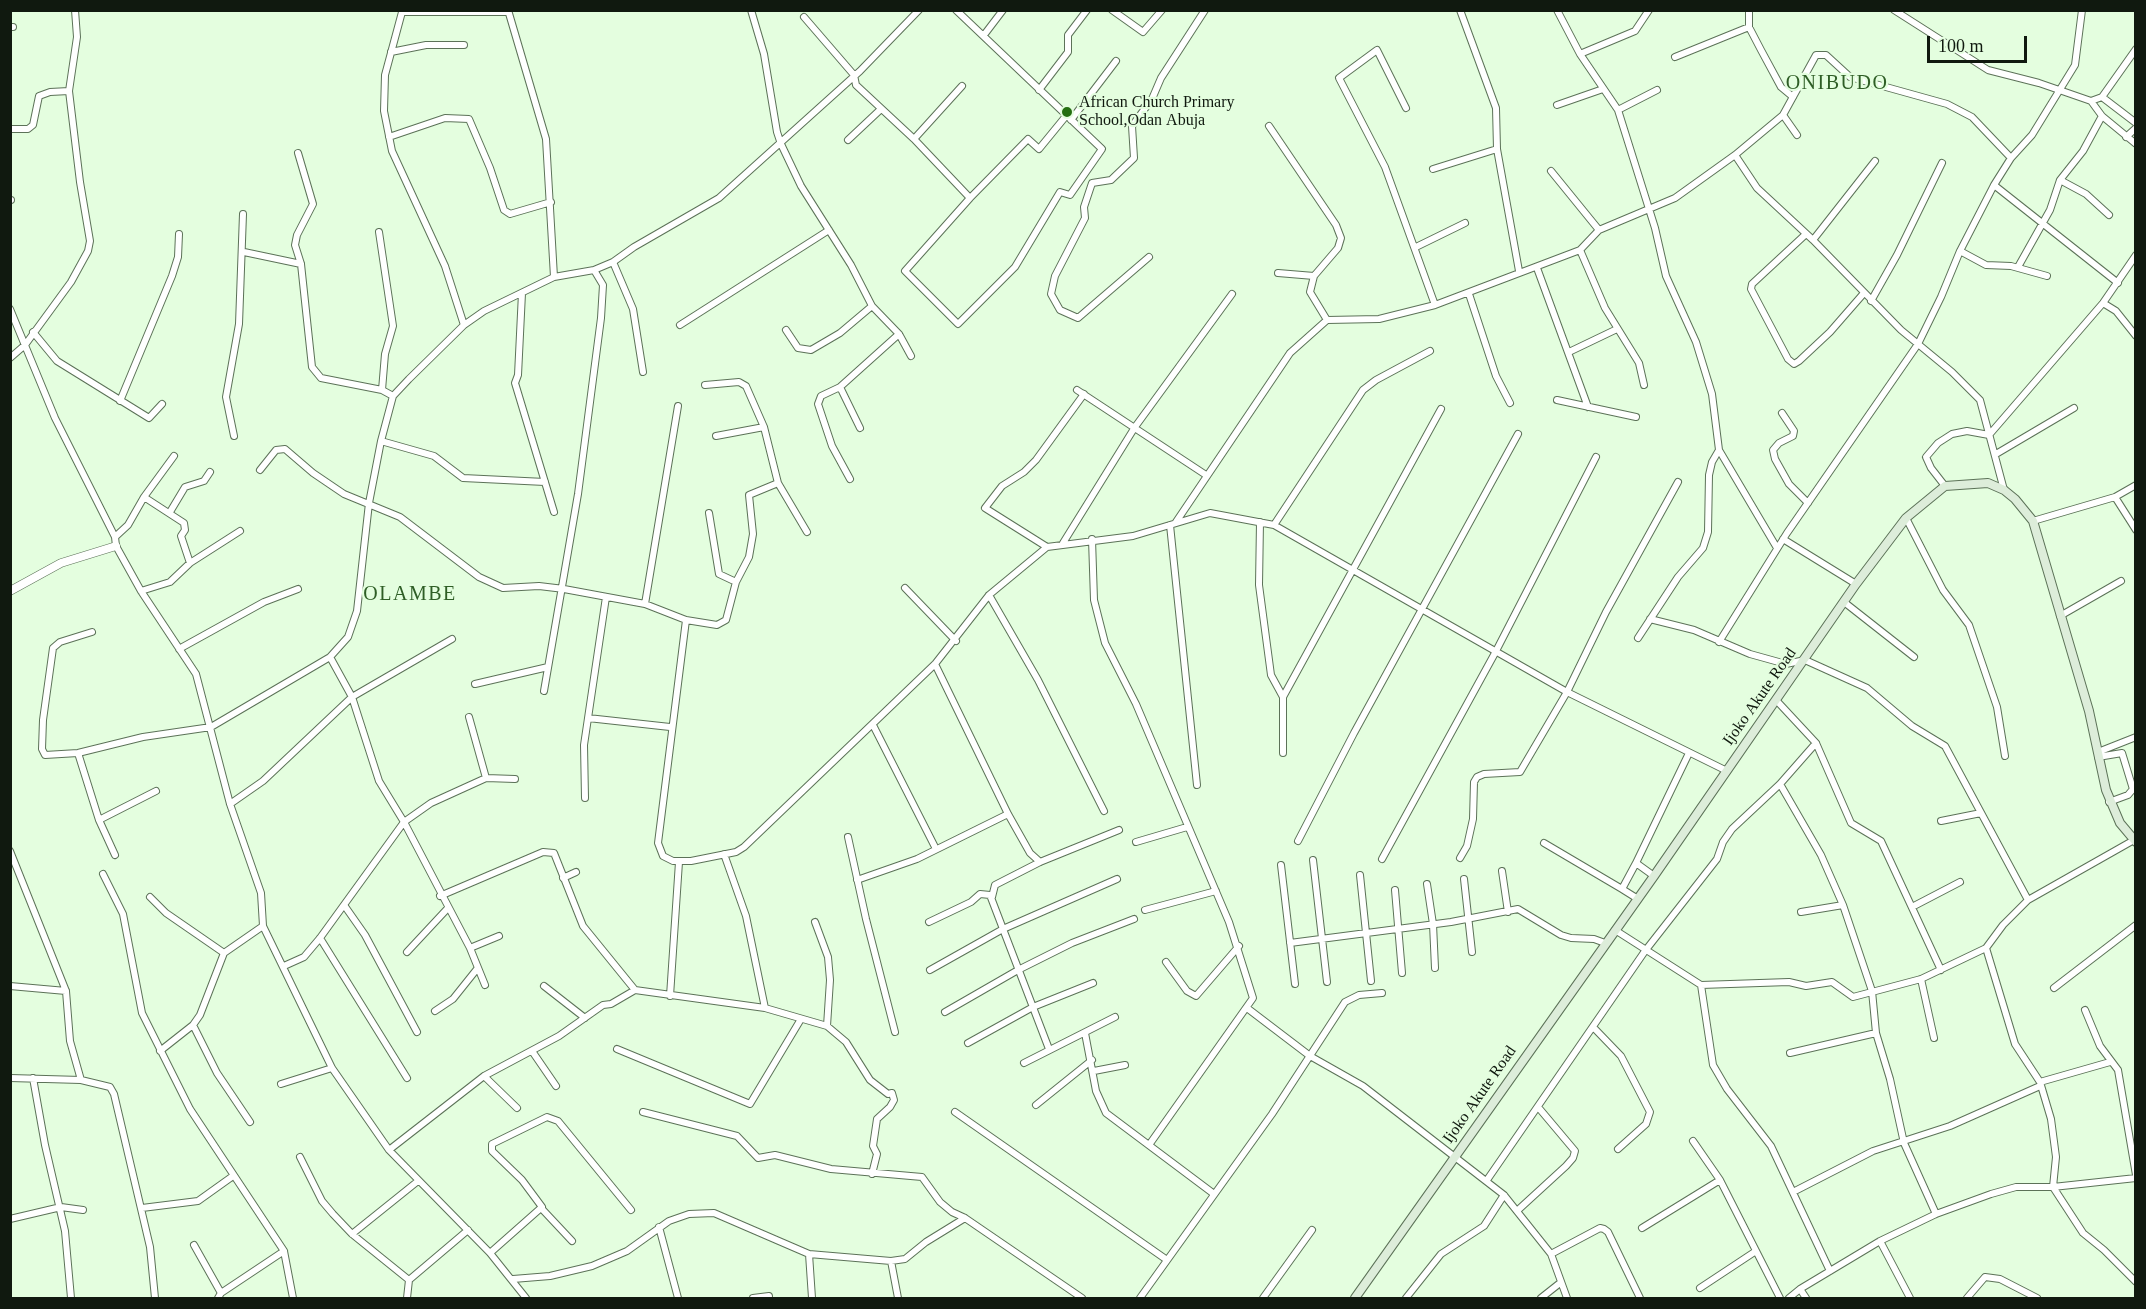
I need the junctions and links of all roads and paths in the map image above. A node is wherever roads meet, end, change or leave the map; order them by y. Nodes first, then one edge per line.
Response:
1 (75, 10) edge
2 (752, 10) edge
3 (919, 10) edge
4 (956, 10) edge
5 (1002, 10) edge
6 (1087, 10) edge
7 (1112, 10) edge
8 (1162, 10) edge
9 (1205, 10) edge
10 (1460, 10) edge
11 (1557, 10) edge
12 (1649, 10) edge
13 (1749, 10) edge
14 (1894, 10) edge
15 (2082, 10) edge
16 (508, 11) edge
17 (804, 17) dead end
18 (1749, 27) junction
19 (984, 35) junction
20 (464, 45) dead end
21 (2136, 49) edge
22 (391, 52) junction
23 (1580, 54) junction
24 (1675, 57) dead end
25 (1116, 61) dead end
26 (854, 75) junction
27 (962, 86) dead end
28 (1603, 89) junction
29 (2060, 89) junction
30 (1039, 90) junction
31 (1657, 90) dead end
32 (69, 92) junction
33 (1793, 97) junction
34 (2102, 97) junction
35 (2091, 100) junction
36 (1557, 105) dead end
37 (1406, 108) dead end
38 (881, 109) junction
39 (1618, 110) junction
40 (1783, 114) junction
41 (2103, 116) junction
42 (1069, 118) junction
43 (2136, 123) edge
44 (1269, 126) dead end
45 (2136, 128) edge
46 (10, 129) edge
47 (1797, 135) dead end
48 (2127, 136) junction
49 (389, 137) junction
50 (914, 139) junction
51 (848, 140) dead end
52 (782, 144) junction
53 (2136, 144) edge
54 (1497, 149) junction
55 (298, 153) dead end
56 (1735, 155) junction
57 (2011, 158) junction
58 (1875, 161) dead end
59 (1942, 163) dead end
60 (1433, 169) dead end
61 (1551, 171) dead end
62 (2060, 180) junction
63 (1995, 185) junction
64 (970, 198) junction
65 (551, 202) junction
66 (1649, 211) junction
67 (243, 214) dead end
68 (2109, 215) dead end
69 (1465, 223) dead end
70 (2042, 225) junction
71 (829, 230) junction
72 (1599, 230) junction
73 (379, 232) dead end
74 (179, 234) dead end
75 (1806, 234) junction
76 (1813, 240) junction
77 (1416, 247) junction
78 (1580, 250) junction
79 (1960, 251) junction
80 (244, 252) junction
81 (2136, 255) edge
82 (1149, 257) dead end
83 (613, 262) junction
84 (301, 264) junction
85 (2018, 267) junction
86 (1537, 268) junction
87 (594, 270) junction
88 (1519, 271) junction
89 (1278, 273) dead end
90 (1314, 276) junction
91 (2046, 276) dead end
92 (554, 277) junction
93 (2118, 284) junction
94 (522, 293) junction
95 (1864, 293) junction
96 (1232, 294) dead end
97 (1469, 294) junction
98 (1871, 301) junction
99 (2103, 303) junction
100 (1435, 305) junction
101 (873, 306) junction
102 (10, 309) edge
103 (1327, 320) junction
104 (464, 325) junction
105 (680, 325) dead end
106 (786, 330) dead end
107 (1617, 330) junction
108 (33, 332) junction
109 (899, 334) junction
110 (2136, 336) edge
111 (1918, 344) junction
112 (26, 345) junction
113 (1430, 351) dead end
114 (1569, 352) junction
115 (911, 356) dead end
116 (10, 358) edge
117 (643, 372) dead end
118 (705, 385) dead end
119 (1644, 385) dead end
120 (840, 387) junction
121 (382, 390) junction
122 (393, 396) junction
123 (1557, 400) dead end
124 (120, 401) junction
125 (1510, 403) dead end
126 (162, 404) dead end
127 (678, 406) dead end
128 (1588, 407) junction
129 (2074, 408) dead end
130 (1441, 409) dead end
131 (1782, 413) dead end
132 (1636, 417) dead end
133 (764, 427) junction
134 (1135, 427) junction
135 (860, 428) dead end
136 (1518, 434) dead end
137 (1989, 435) junction
138 (234, 436) dead end
139 (716, 436) dead end
140 (381, 441) junction
141 (1719, 450) junction
142 (1996, 454) junction
143 (174, 456) dead end
144 (1596, 457) dead end
145 (260, 470) dead end
146 (210, 472) dead end
147 (1206, 474) junction
148 (850, 479) dead end
149 (545, 482) junction
150 (1678, 482) dead end
151 (778, 483) junction
152 (2136, 485) edge
153 (1945, 486) junction
154 (2004, 490) junction
155 (144, 497) junction
156 (2115, 497) junction
157 (369, 503) junction
158 (1808, 503) junction
159 (170, 512) junction
160 (554, 512) dead end
161 (709, 513) dead end
162 (1906, 518) junction
163 (2033, 521) junction
164 (1260, 522) junction
165 (1173, 523) junction
166 (1274, 525) junction
167 (2136, 530) edge
168 (240, 531) dead end
169 (807, 532) dead end
170 (1092, 539) junction
171 (1783, 539) junction
172 (115, 542) junction
173 (1064, 543) junction
174 (1047, 547) junction
175 (1777, 548) junction
176 (190, 563) junction
177 (1351, 569) junction
178 (2121, 580) dead end
179 (736, 582) junction
180 (1856, 584) junction
181 (905, 588) dead end
182 (11, 589) edge
183 (564, 589) junction
184 (298, 590) dead end
185 (141, 591) junction
186 (989, 595) junction
187 (606, 597) junction
188 (1844, 602) junction
189 (645, 604) junction
190 (1421, 611) junction
191 (2060, 616) junction
192 (1650, 619) junction
193 (686, 620) junction
194 (92, 632) dead end
195 (1638, 638) dead end
196 (452, 639) dead end
197 (956, 641) junction
198 (1719, 642) junction
199 (179, 649) junction
200 (1495, 653) junction
201 (330, 657) junction
202 (1914, 657) dead end
203 (1805, 660) junction
204 (935, 664) junction
205 (548, 667) junction
206 (476, 684) dead end
207 (544, 691) dead end
208 (1567, 692) junction
209 (352, 698) junction
210 (1283, 698) junction
211 (1776, 700) junction
212 (469, 717) dead end
213 (588, 718) junction
214 (873, 724) junction
215 (211, 727) junction
216 (670, 727) junction
217 (2136, 737) edge
218 (1816, 743) junction
219 (78, 753) junction
220 (1283, 753) dead end
221 (1689, 753) junction
222 (2098, 754) junction
223 (2005, 756) dead end
224 (1727, 771) junction
225 (486, 778) junction
226 (515, 779) dead end
227 (1779, 784) junction
228 (1197, 785) dead end
229 (156, 791) dead end
230 (585, 798) dead end
231 (2109, 802) junction
232 (230, 804) junction
233 (1104, 811) dead end
234 (1981, 813) junction
235 (1008, 814) junction
236 (99, 820) junction
237 (1941, 821) dead end
238 (404, 822) junction
239 (1187, 827) junction
240 (1119, 830) dead end
241 (848, 837) dead end
242 (2135, 841) edge
243 (1136, 842) dead end
244 (1298, 842) dead end
245 (1544, 843) dead end
246 (936, 849) junction
247 (10, 851) edge
248 (724, 854) junction
249 (115, 855) dead end
250 (1460, 858) dead end
251 (1382, 859) dead end
252 (1313, 860) dead end
253 (679, 862) junction
254 (1040, 862) junction
255 (1636, 863) junction
256 (1281, 865) dead end
257 (18, 870) junction
258 (10, 871) edge
259 (1502, 871) dead end
260 (576, 872) dead end
261 (103, 874) dead end
262 (1360, 875) dead end
263 (1654, 876) junction
264 (562, 878) junction
265 (1117, 879) dead end
266 (1464, 879) dead end
267 (857, 880) junction
268 (1960, 882) dead end
269 (1427, 884) dead end
270 (1622, 889) junction
271 (1395, 890) dead end
272 (1216, 891) junction
273 (440, 896) junction
274 (150, 897) dead end
275 (1638, 899) junction
276 (2028, 900) junction
277 (344, 904) junction
278 (1843, 905) junction
279 (994, 906) junction
280 (1912, 907) junction
281 (448, 908) junction
282 (1145, 910) dead end
283 (1508, 912) junction
284 (1801, 912) dead end
285 (1134, 919) dead end
286 (1468, 919) junction
287 (815, 922) dead end
288 (929, 922) dead end
289 (1433, 924) junction
290 (2136, 925) edge
291 (263, 926) junction
292 (1400, 928) junction
293 (1003, 929) junction
294 (1615, 930) junction
295 (1366, 931) junction
296 (499, 936) dead end
297 (320, 938) junction
298 (1322, 939) junction
299 (1290, 943) junction
300 (1605, 944) junction
301 (1239, 946) junction
302 (470, 948) junction
303 (1986, 948) junction
304 (1645, 951) junction
305 (407, 952) dead end
306 (1472, 952) dead end
307 (224, 953) junction
308 (1166, 962) dead end
309 (284, 966) junction
310 (1435, 968) dead end
311 (477, 969) junction
312 (1018, 969) junction
313 (930, 970) dead end
314 (1941, 970) junction
315 (1402, 972) dead end
316 (1922, 979) junction
317 (1371, 981) dead end
318 (1327, 982) dead end
319 (1093, 983) dead end
320 (1295, 984) dead end
321 (1701, 985) junction
322 (10, 986) edge
323 (484, 986) dead end
324 (543, 986) dead end
325 (2054, 988) dead end
326 (634, 990) junction
327 (66, 991) junction
328 (1872, 991) junction
329 (1382, 993) dead end
330 (670, 996) junction
331 (1033, 1007) junction
332 (765, 1008) junction
333 (1247, 1008) junction
334 (2085, 1010) dead end
335 (435, 1011) dead end
336 (945, 1012) dead end
337 (1115, 1017) dead end
338 (585, 1018) junction
339 (801, 1019) junction
340 (193, 1025) junction
341 (827, 1026) junction
342 (1594, 1028) junction
343 (417, 1032) dead end
344 (895, 1032) dead end
345 (1085, 1033) junction
346 (1876, 1033) junction
347 (1934, 1038) dead end
348 (968, 1043) dead end
349 (617, 1049) dead end
350 (1049, 1049) junction
351 (160, 1051) junction
352 (532, 1051) junction
353 (1790, 1053) dead end
354 (1310, 1056) junction
355 (1092, 1060) junction
356 (2110, 1062) junction
357 (1024, 1063) dead end
358 (1125, 1065) dead end
359 (332, 1068) junction
360 (1094, 1071) junction
361 (484, 1076) junction
362 (10, 1078) edge
363 (33, 1078) junction
364 (407, 1078) dead end
365 (81, 1080) junction
366 (281, 1084) dead end
367 (2040, 1084) junction
368 (556, 1086) dead end
369 (1036, 1106) dead end
370 (1538, 1107) junction
371 (517, 1108) dead end
372 (643, 1112) dead end
373 (956, 1112) dead end
374 (250, 1122) dead end
375 (1693, 1141) dead end
376 (1904, 1143) junction
377 (1149, 1145) junction
378 (1618, 1149) dead end
379 (389, 1150) junction
380 (1456, 1156) junction
381 (300, 1157) dead end
382 (872, 1174) junction
383 (233, 1176) junction
384 (2136, 1177) edge
385 (1487, 1180) junction
386 (1719, 1180) junction
387 (418, 1181) junction
388 (2053, 1187) junction
389 (1793, 1192) junction
390 (1214, 1194) junction
391 (1504, 1195) junction
392 (61, 1207) junction
393 (141, 1208) junction
394 (542, 1209) junction
395 (83, 1210) dead end
396 (631, 1210) dead end
397 (1518, 1210) junction
398 (1936, 1214) junction
399 (966, 1218) junction
400 (10, 1219) edge
401 (659, 1227) junction
402 (1642, 1228) dead end
403 (468, 1230) junction
404 (1312, 1230) dead end
405 (352, 1234) junction
406 (572, 1240) dead end
407 (1880, 1240) junction
408 (194, 1245) dead end
409 (284, 1251) junction
410 (1756, 1251) junction
411 (490, 1253) junction
412 (809, 1254) junction
413 (1551, 1254) junction
414 (1167, 1260) junction
415 (891, 1261) junction
416 (1830, 1271) junction
417 (513, 1279) junction
418 (409, 1280) junction
419 (2136, 1282) edge
420 (1560, 1283) junction
421 (1700, 1288) dead end
422 (1800, 1289) junction
423 (219, 1296) edge
424 (769, 1296) dead end
425 (71, 1299) edge
426 (154, 1299) edge
427 (293, 1299) edge
428 (407, 1299) edge
429 (526, 1299) edge
430 (678, 1299) edge
431 (753, 1299) edge
432 (813, 1299) edge
433 (898, 1299) edge
434 (1082, 1299) edge
435 (1140, 1299) edge
436 (1263, 1299) edge
437 (1355, 1299) edge
438 (1406, 1299) edge
439 (1541, 1299) edge
440 (1567, 1299) edge
441 (1640, 1299) edge
442 (1780, 1299) edge
443 (1789, 1299) edge
444 (1806, 1299) edge
445 (1910, 1299) edge
446 (1967, 1299) edge
447 (2037, 1299) edge

1 - 32 street
2 - 52 street
3 - 26 street
4 - 19 street
5 - 19 street
6 - 30 street
7 - 8 street
9 - 82 street
10 - 54 street
11 - 23 street
12 - 23 street
13 - 18 street
14 - 29 street
15 - 29 street
16 - 22 street
16 - 65 street
17 - 26 street
18 - 24 street
18 - 33 street
19 - 30 street
20 - 22 street
21 - 34 street
22 - 49 street
23 - 28 street
25 - 42 street
26 - 38 street
26 - 52 street
27 - 50 street
28 - 36 street
28 - 39 street
29 - 35 street
29 - 57 street
30 - 42 street
31 - 39 street
32 - 46 street
32 - 108 street
33 - 40 street
33 - 57 street
34 - 35 street
34 - 43 street
35 - 41 street
37 - 77 street
38 - 50 street
38 - 51 street
39 - 66 street
40 - 47 street
40 - 56 street
41 - 48 street
41 - 62 street
42 - 64 street
42 - 64 street
44 - 90 street
45 - 48 street
48 - 53 street
49 - 65 street
49 - 104 street
50 - 64 street
52 - 71 street
52 - 83 street
54 - 60 street
54 - 88 street
55 - 84 street
56 - 66 street
56 - 75 street
57 - 63 street
58 - 76 street
59 - 98 street
61 - 72 street
62 - 68 street
62 - 70 street
63 - 70 street
63 - 79 street
65 - 92 street
66 - 72 street
66 - 141 street
67 - 80 street
69 - 77 street
70 - 85 street
70 - 93 street
71 - 101 street
71 - 105 street
72 - 78 street
73 - 121 street
74 - 124 street
75 - 76 street
75 - 95 street
76 - 95 street
77 - 100 street
78 - 86 street
78 - 107 street
79 - 85 street
79 - 111 street
80 - 84 street
80 - 138 street
81 - 93 street
83 - 87 street
83 - 117 street
84 - 121 street
85 - 91 street
86 - 88 street
86 - 114 street
87 - 92 street
87 - 183 street
88 - 97 street
89 - 90 street
90 - 103 street
92 - 94 street
93 - 99 street
94 - 104 street
94 - 149 street
95 - 98 street
96 - 134 street
97 - 100 street
97 - 125 street
98 - 111 street
99 - 110 street
99 - 137 street
100 - 103 street
101 - 106 street
101 - 109 street
102 - 112 street
103 - 147 street
104 - 122 street
107 - 114 street
107 - 119 street
108 - 112 street
108 - 124 street
109 - 115 street
109 - 120 street
111 - 137 street
111 - 158 street
112 - 116 street
112 - 172 street
113 - 166 street
114 - 128 street
118 - 133 street
120 - 135 street
120 - 148 street
121 - 122 street
122 - 140 street
123 - 128 street
124 - 126 street
127 - 189 street
128 - 132 street
129 - 142 street
130 - 177 street
131 - 158 street
133 - 139 street
133 - 151 street
134 - 147 street
134 - 173 street
134 - 174 street
136 - 190 street
137 - 142 street
137 - 153 street
140 - 149 street
140 - 157 street
141 - 175 street
141 - 192 street
142 - 154 street
143 - 155 street
144 - 200 street
145 - 157 street
146 - 159 street
147 - 165 street
149 - 160 street
150 - 208 street
151 - 169 street
151 - 179 street
152 - 156 street
153 - 154 main road
153 - 162 main road, Ijoko Akute Road
154 - 163 main road
155 - 159 street
155 - 172 street
156 - 163 street
156 - 167 street
157 - 183 street
157 - 201 street
158 - 171 street
159 - 176 street
161 - 179 street
162 - 180 main road, Ijoko Akute Road
162 - 223 street
163 - 191 main road
164 - 165 street
164 - 166 street
164 - 210 street
165 - 170 street
165 - 228 street
166 - 177 street
168 - 176 street
170 - 173 street
170 - 239 street
171 - 175 street
171 - 180 street
172 - 182 street
172 - 185 street
173 - 174 street
174 - 186 street
175 - 198 street
176 - 185 street
177 - 190 street
177 - 210 street
178 - 191 street
179 - 193 street
180 - 188 main road, Ijoko Akute Road
181 - 197 street
183 - 187 street
183 - 205 street
184 - 199 street
185 - 199 street
186 - 197 street
186 - 233 street
187 - 189 street
187 - 213 street
188 - 202 street
188 - 203 main road, Ijoko Akute Road
189 - 193 street
190 - 200 street
190 - 244 street
191 - 222 main road
192 - 195 street
192 - 198 street
193 - 216 street
194 - 219 street
196 - 209 street
197 - 204 street
198 - 203 street
199 - 215 street
200 - 208 street
200 - 251 street
201 - 209 street
201 - 215 street
203 - 211 main road, Ijoko Akute Road
203 - 234 street
204 - 214 street
204 - 235 street
205 - 206 street
205 - 207 street
208 - 221 street
208 - 250 street
209 - 232 street
209 - 238 street
210 - 220 street
211 - 218 street
211 - 224 main road, Ijoko Akute Road
212 - 225 street
213 - 216 street
213 - 230 street
214 - 246 street
214 - 248 street
215 - 219 street
215 - 232 street
216 - 253 street
217 - 222 street
218 - 227 street
218 - 280 street
219 - 236 street
221 - 224 street
221 - 255 street
222 - 231 main road
222 - 231 street
224 - 263 main road, Ijoko Akute Road
225 - 226 street
225 - 238 street
227 - 278 street
227 - 304 street
229 - 236 street
231 - 242 main road
232 - 291 street
234 - 237 street
234 - 276 street
235 - 246 street
235 - 254 street
236 - 249 street
238 - 273 street
238 - 277 street
239 - 243 street
239 - 272 street
240 - 254 street
241 - 267 street
242 - 276 street
245 - 270 street
246 - 267 street
247 - 257 street
248 - 253 street
248 - 332 street
252 - 298 street
253 - 330 street
254 - 279 street
255 - 263 street
255 - 270 street
256 - 299 street
257 - 258 street
257 - 327 street
259 - 283 street
260 - 264 street
261 - 351 street
262 - 295 street
263 - 275 main road, Ijoko Akute Road
264 - 273 street
264 - 326 street
265 - 293 street
266 - 286 street
267 - 344 street
268 - 280 street
269 - 289 street
270 - 275 street
271 - 292 street
272 - 282 street
272 - 301 street
273 - 281 street
274 - 307 street
275 - 294 main road, Ijoko Akute Road
276 - 303 street
277 - 297 street
277 - 343 street
278 - 284 street
278 - 328 street
279 - 288 street
279 - 293 street
280 - 314 street
281 - 302 street
281 - 305 street
283 - 286 street
283 - 300 street
285 - 312 street
286 - 289 street
286 - 306 street
287 - 341 street
289 - 292 street
289 - 310 street
290 - 325 street
291 - 307 street
291 - 309 street
292 - 295 street
292 - 315 street
293 - 312 street
293 - 313 street
294 - 300 main road, Ijoko Akute Road
294 - 304 street
295 - 298 street
295 - 317 street
296 - 302 street
297 - 309 street
297 - 364 street
298 - 299 street
298 - 318 street
299 - 320 street
300 - 380 main road, Ijoko Akute Road
301 - 308 street
301 - 333 street
302 - 311 street
303 - 314 street
303 - 367 street
304 - 321 street
304 - 342 street
307 - 340 street
309 - 359 street
311 - 323 street
311 - 335 street
312 - 331 street
312 - 336 street
314 - 316 street
316 - 328 street
316 - 347 street
319 - 331 street
321 - 328 street
321 - 389 street
322 - 327 street
324 - 338 street
326 - 330 street
326 - 338 street
327 - 365 street
328 - 346 street
329 - 354 street
330 - 332 street
331 - 348 street
331 - 350 street
332 - 339 street
333 - 354 street
333 - 377 street
334 - 356 street
337 - 345 street
338 - 352 street
339 - 341 street
339 - 349 street
340 - 351 street
340 - 374 street
341 - 382 street
342 - 370 street
342 - 378 street
345 - 350 street
345 - 355 street
346 - 353 street
346 - 376 street
350 - 357 street
351 - 383 street
352 - 361 street
352 - 368 street
354 - 380 street
354 - 390 street
355 - 360 street
355 - 369 street
356 - 367 street
356 - 384 street
358 - 360 street
359 - 366 street
359 - 379 street
360 - 377 street
361 - 371 street
361 - 379 street
362 - 363 street
363 - 365 street
363 - 392 street
365 - 393 street
367 - 376 street
367 - 388 street
370 - 385 street
370 - 397 street
372 - 382 street
373 - 414 street
375 - 386 street
376 - 389 street
376 - 398 street
377 - 390 street
379 - 387 street
380 - 385 street
380 - 437 main road, Ijoko Akute Road
381 - 405 street
382 - 399 street
383 - 393 street
383 - 409 street
384 - 388 street
385 - 391 street
386 - 402 street
386 - 410 street
387 - 403 street
387 - 405 street
388 - 398 street
388 - 419 street
389 - 416 street
390 - 414 street
391 - 397 street
391 - 438 street
392 - 395 street
392 - 400 street
392 - 425 street
393 - 426 street
394 - 396 street
394 - 406 street
394 - 411 street
397 - 413 street
398 - 407 street
399 - 415 street
399 - 434 street
401 - 412 street
401 - 417 street
401 - 430 street
403 - 411 street
403 - 418 street
404 - 436 street
405 - 418 street
407 - 416 street
407 - 445 street
408 - 423 street
409 - 423 street
409 - 427 street
410 - 421 street
410 - 442 street
411 - 417 street
412 - 415 street
412 - 432 street
413 - 420 street
413 - 441 street
414 - 435 street
415 - 433 street
416 - 422 street
417 - 429 street
418 - 428 street
420 - 439 street
420 - 440 street
422 - 443 street
422 - 444 street
424 - 431 street
446 - 447 street

